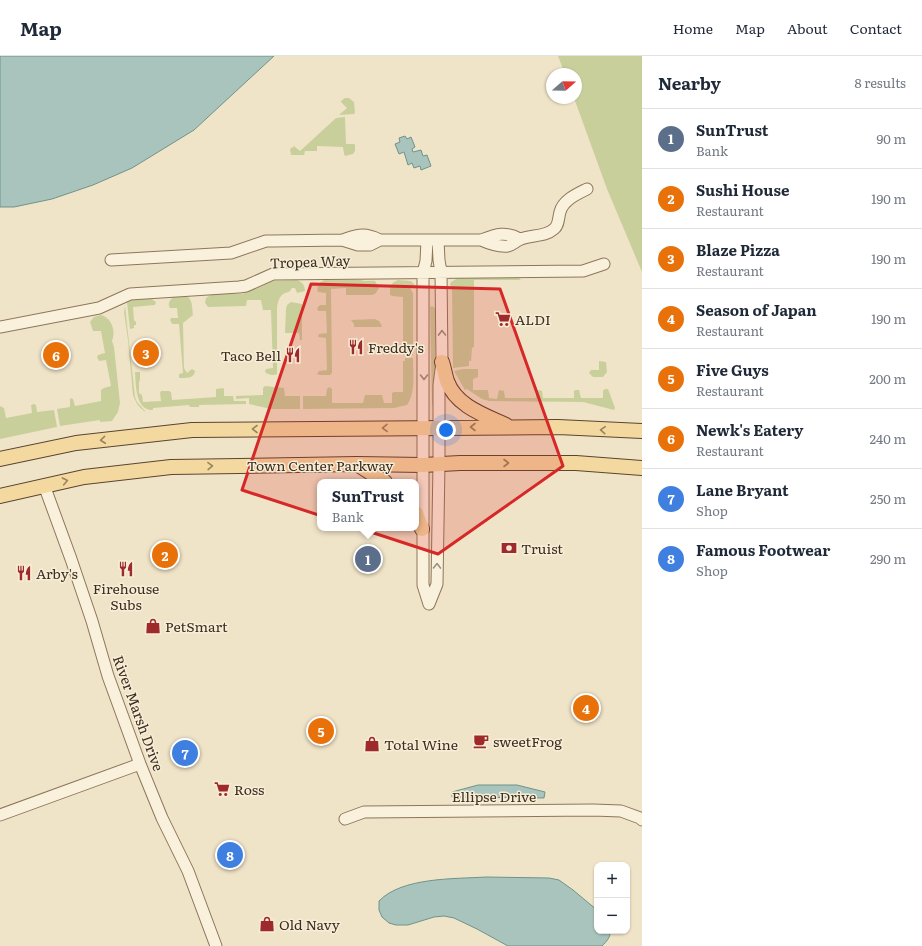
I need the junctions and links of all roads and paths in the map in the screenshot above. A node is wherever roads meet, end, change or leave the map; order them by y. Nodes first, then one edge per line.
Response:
1 (587, 189) dead end
2 (432, 240) junction
3 (111, 260) dead end
4 (604, 264) dead end
5 (441, 272) junction
6 (423, 273) junction
7 (0, 327) edge
8 (442, 362) junction
9 (512, 427) junction
10 (424, 428) junction
11 (438, 428) junction
12 (642, 431) edge
13 (0, 459) edge
14 (357, 464) junction
15 (439, 464) junction
16 (423, 465) junction
17 (642, 468) edge
18 (380, 479) edge
19 (44, 485) junction
20 (0, 496) edge
21 (419, 520) edge
22 (422, 528) junction
23 (140, 764) junction
24 (0, 815) edge
25 (345, 820) dead end
26 (642, 820) edge
27 (216, 946) edge

1 - 2 street
2 - 3 street
2 - 5 street
2 - 6 street
4 - 5 street, Tropea Way
5 - 6 street, Tropea Way
8 -> 5 street
6 - 7 street, Tropea Way
6 -> 10 street
8 - 9 main road
8 - 11 street
9 -> 11 main road
12 -> 9 main road
10 - 11 main road
10 -> 13 main road
10 - 16 street
11 - 15 street
14 - 16 main road, Town Center Parkway
14 - 18 main road
19 -> 14 main road, Town Center Parkway
15 - 16 main road, Town Center Parkway
15 -> 17 main road, Town Center Parkway
22 -> 15 street
16 - 22 street
19 - 20 main road, Town Center Parkway
19 - 23 street, River Marsh Drive
21 - 22 main road
23 - 24 street
23 - 27 street, River Marsh Drive
25 - 26 street, Ellipse Drive

